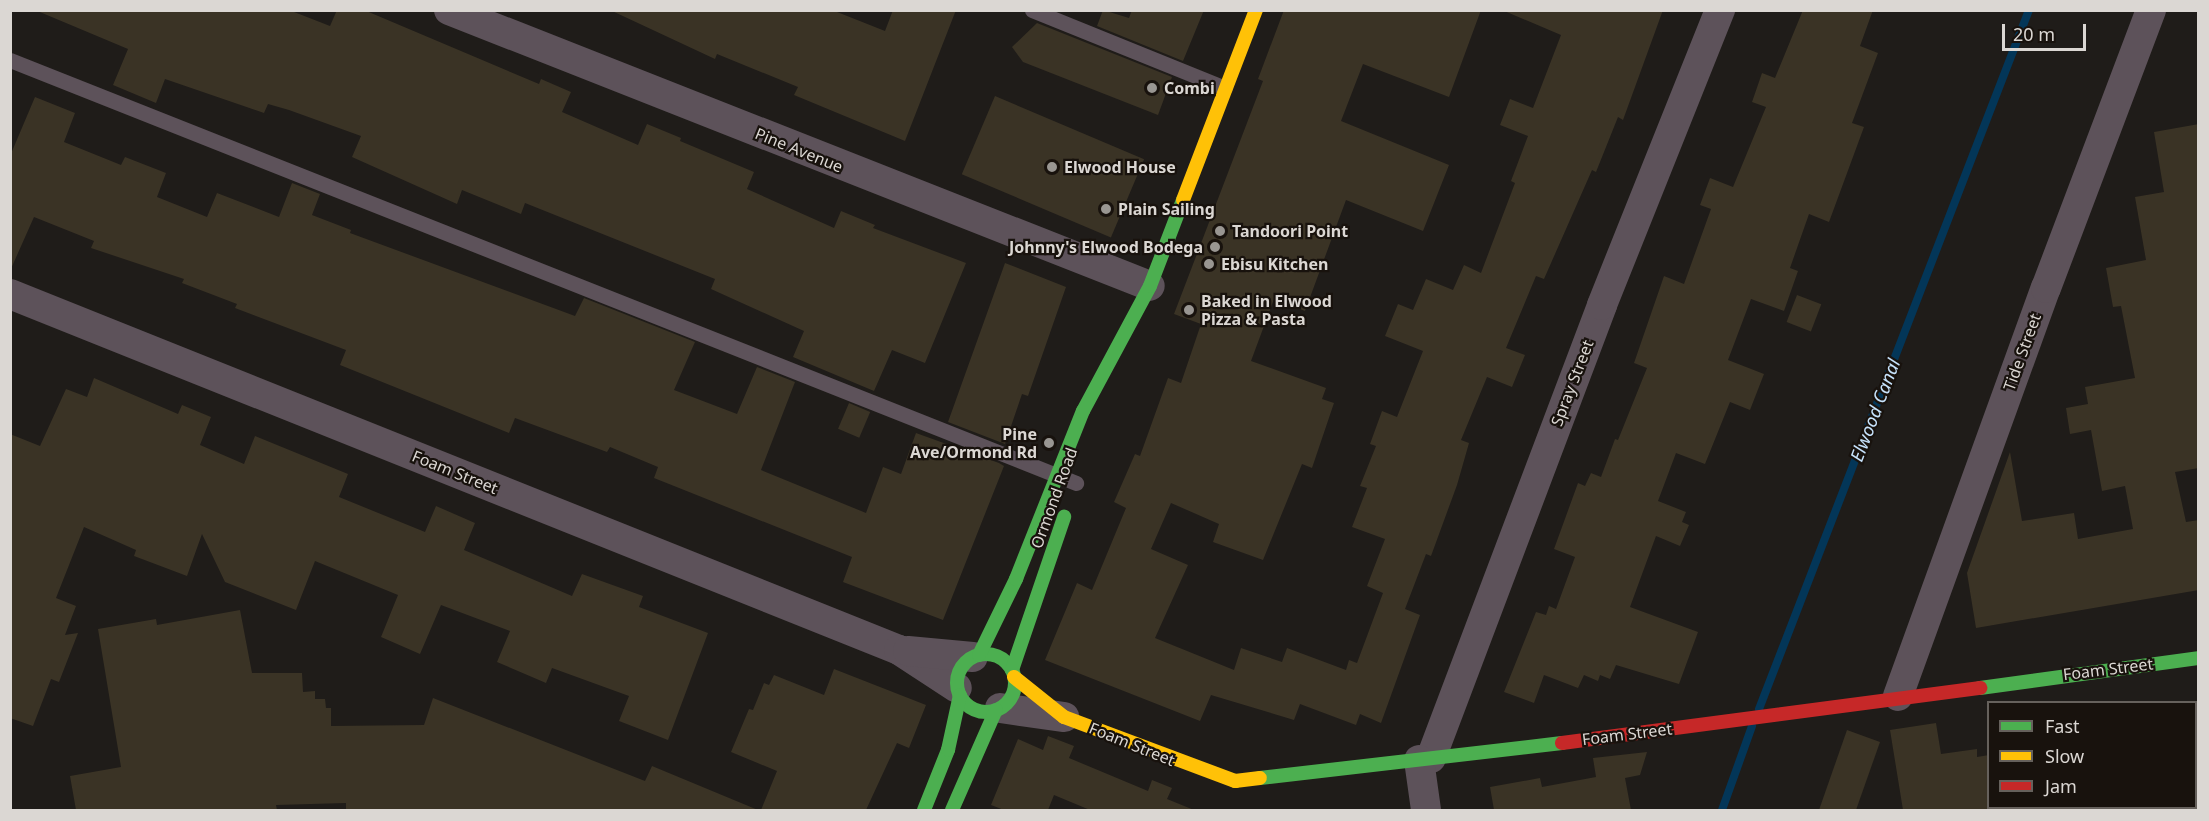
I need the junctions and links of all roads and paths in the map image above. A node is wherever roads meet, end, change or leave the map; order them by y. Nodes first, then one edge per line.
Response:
1 (449, 10) edge
2 (1032, 10) edge
3 (1256, 10) edge
4 (1720, 10) edge
5 (2151, 10) edge
6 (10, 60) edge
7 (1225, 88) junction
8 (1150, 286) junction
9 (10, 294) edge
10 (1124, 336) junction
11 (1112, 392) dead end
12 (1059, 476) junction
13 (1074, 489) joint
14 (899, 650) junction
15 (976, 656) junction
16 (2199, 658) edge
17 (1013, 674) junction
18 (958, 691) junction
19 (1898, 696) junction
20 (998, 709) junction
21 (1064, 717) junction
22 (1425, 759) junction
23 (924, 810) edge
24 (952, 810) edge
25 (1426, 810) edge

1 - 8 street, Pine Avenue
2 - 7 lane
3 - 7 street, Ormond Road
4 - 22 street, Spray Street
5 - 19 street, Tide Street
6 - 12 lane
7 - 8 street, Ormond Road
8 - 10 street, Ormond Road
9 - 14 street, Foam Street
10 - 11 street, Ormond Road
10 - 12 street, Ormond Road
12 - 13 lane
12 - 15 street, Ormond Road
13 - 17 street, Ormond Road
14 - 15 street, Foam Street
14 - 18 street, Foam Street
15 - 17 street
15 - 18 street
16 - 19 street, Foam Street
17 - 20 street
17 - 21 street, Foam Street
18 - 20 street
18 - 23 street
19 - 22 street, Foam Street
20 - 21 street, Foam Street
20 - 24 street
21 - 22 street, Foam Street
22 - 25 street, Spray Street

